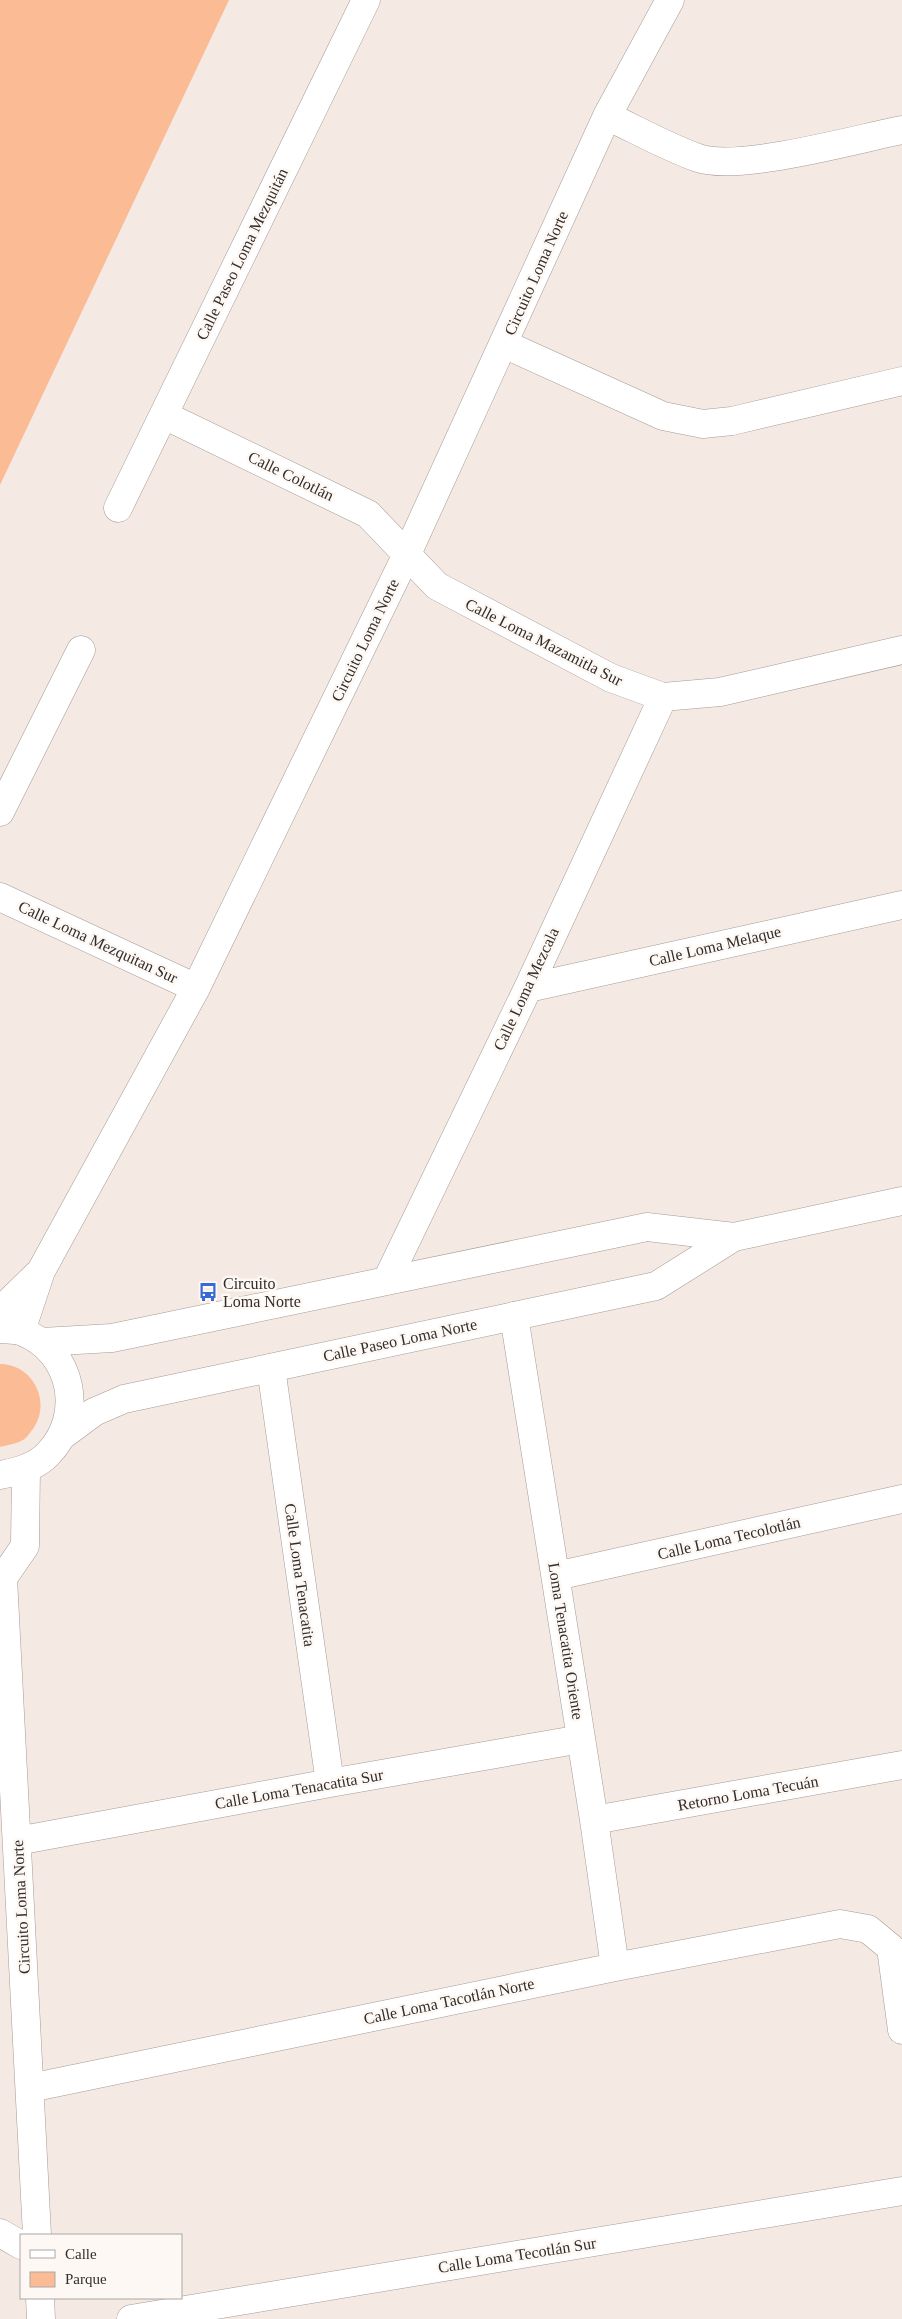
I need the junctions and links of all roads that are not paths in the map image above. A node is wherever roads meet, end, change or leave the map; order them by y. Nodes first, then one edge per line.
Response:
1 (366, 0) edge
2 (666, 1) edge
3 (607, 116) junction
4 (902, 130) edge
5 (504, 344) junction
6 (902, 381) edge
7 (164, 415) junction
8 (118, 508) dead end
9 (407, 554) junction
10 (81, 650) dead end
11 (902, 650) edge
12 (663, 697) junction
13 (0, 812) edge
14 (0, 897) edge
15 (902, 904) edge
16 (196, 988) junction
17 (528, 988) junction
18 (902, 1201) edge
19 (734, 1237) junction
20 (41, 1271) junction
21 (387, 1280) junction
22 (0, 1311) edge
23 (514, 1316) junction
24 (21, 1334) edge
25 (271, 1368) junction
26 (63, 1435) junction
27 (26, 1469) junction
28 (0, 1475) edge
29 (902, 1499) edge
30 (2, 1576) edge
31 (556, 1576) junction
32 (581, 1739) junction
33 (902, 1765) edge
34 (330, 1783) junction
35 (594, 1820) junction
36 (17, 1840) junction
37 (615, 1967) junction
38 (902, 2030) edge
39 (30, 2088) junction
40 (902, 2191) edge
41 (0, 2233) edge
42 (37, 2234) edge
43 (20, 2244) edge
44 (40, 2299) edge
45 (42, 2319) edge
46 (131, 2319) edge

1 - 7 street, Calle Paseo Loma Mezquitán
2 - 3 street, Circuito Loma Norte
3 - 4 street
3 - 5 street, Circuito Loma Norte
5 - 6 street
5 - 9 street, Circuito Loma Norte
7 - 8 street, Calle Paseo Loma Mezquitán
7 - 9 street, Calle Colotlán
9 - 12 street, Calle Loma Mazamitla Sur
9 - 16 street, Circuito Loma Norte
10 - 13 street
11 - 12 street, Calle Loma Mazamitla Sur
12 - 17 street, Calle Loma Mezcala
14 - 16 street, Calle Loma Mezquitan Sur
15 - 17 street, Calle Loma Melaque
16 - 20 street, Circuito Loma Norte
17 - 21 street, Calle Loma Mezcala
18 - 19 street, Calle Paseo Loma Norte
19 - 21 street, Calle Paseo Loma Norte
19 - 23 street, Calle Paseo Loma Norte
20 - 22 street, Circuito Loma Norte
20 - 24 street, Circuito Loma Norte
21 - 24 street, Calle Paseo Loma Norte
23 - 25 street, Calle Paseo Loma Norte
23 - 31 street, Loma Tenacatita Oriente
24 - 26 street
25 - 26 street, Calle Paseo Loma Norte
25 - 34 street, Calle Loma Tenacatita
26 - 27 street
27 - 28 street
27 - 30 street, Circuito Loma Norte
29 - 31 street, Calle Loma Tecolotlán
30 - 36 street, Circuito Loma Norte
31 - 32 street, Loma Tenacatita Oriente
32 - 34 street, Calle Loma Tenacatita Sur
32 - 35 street, Loma Tenacatita Oriente
33 - 35 street, Retorno Loma Tecuán
34 - 36 street, Calle Loma Tenacatita Sur
35 - 37 street, Loma Tenacatita Oriente
36 - 39 street, Circuito Loma Norte
37 - 38 street, Calle Loma Tacotlán Norte
37 - 39 street, Calle Loma Tacotlán Norte
39 - 42 street, Circuito Loma Norte
40 - 46 street, Calle Loma Tecotlán Sur
41 - 43 street
44 - 45 street

